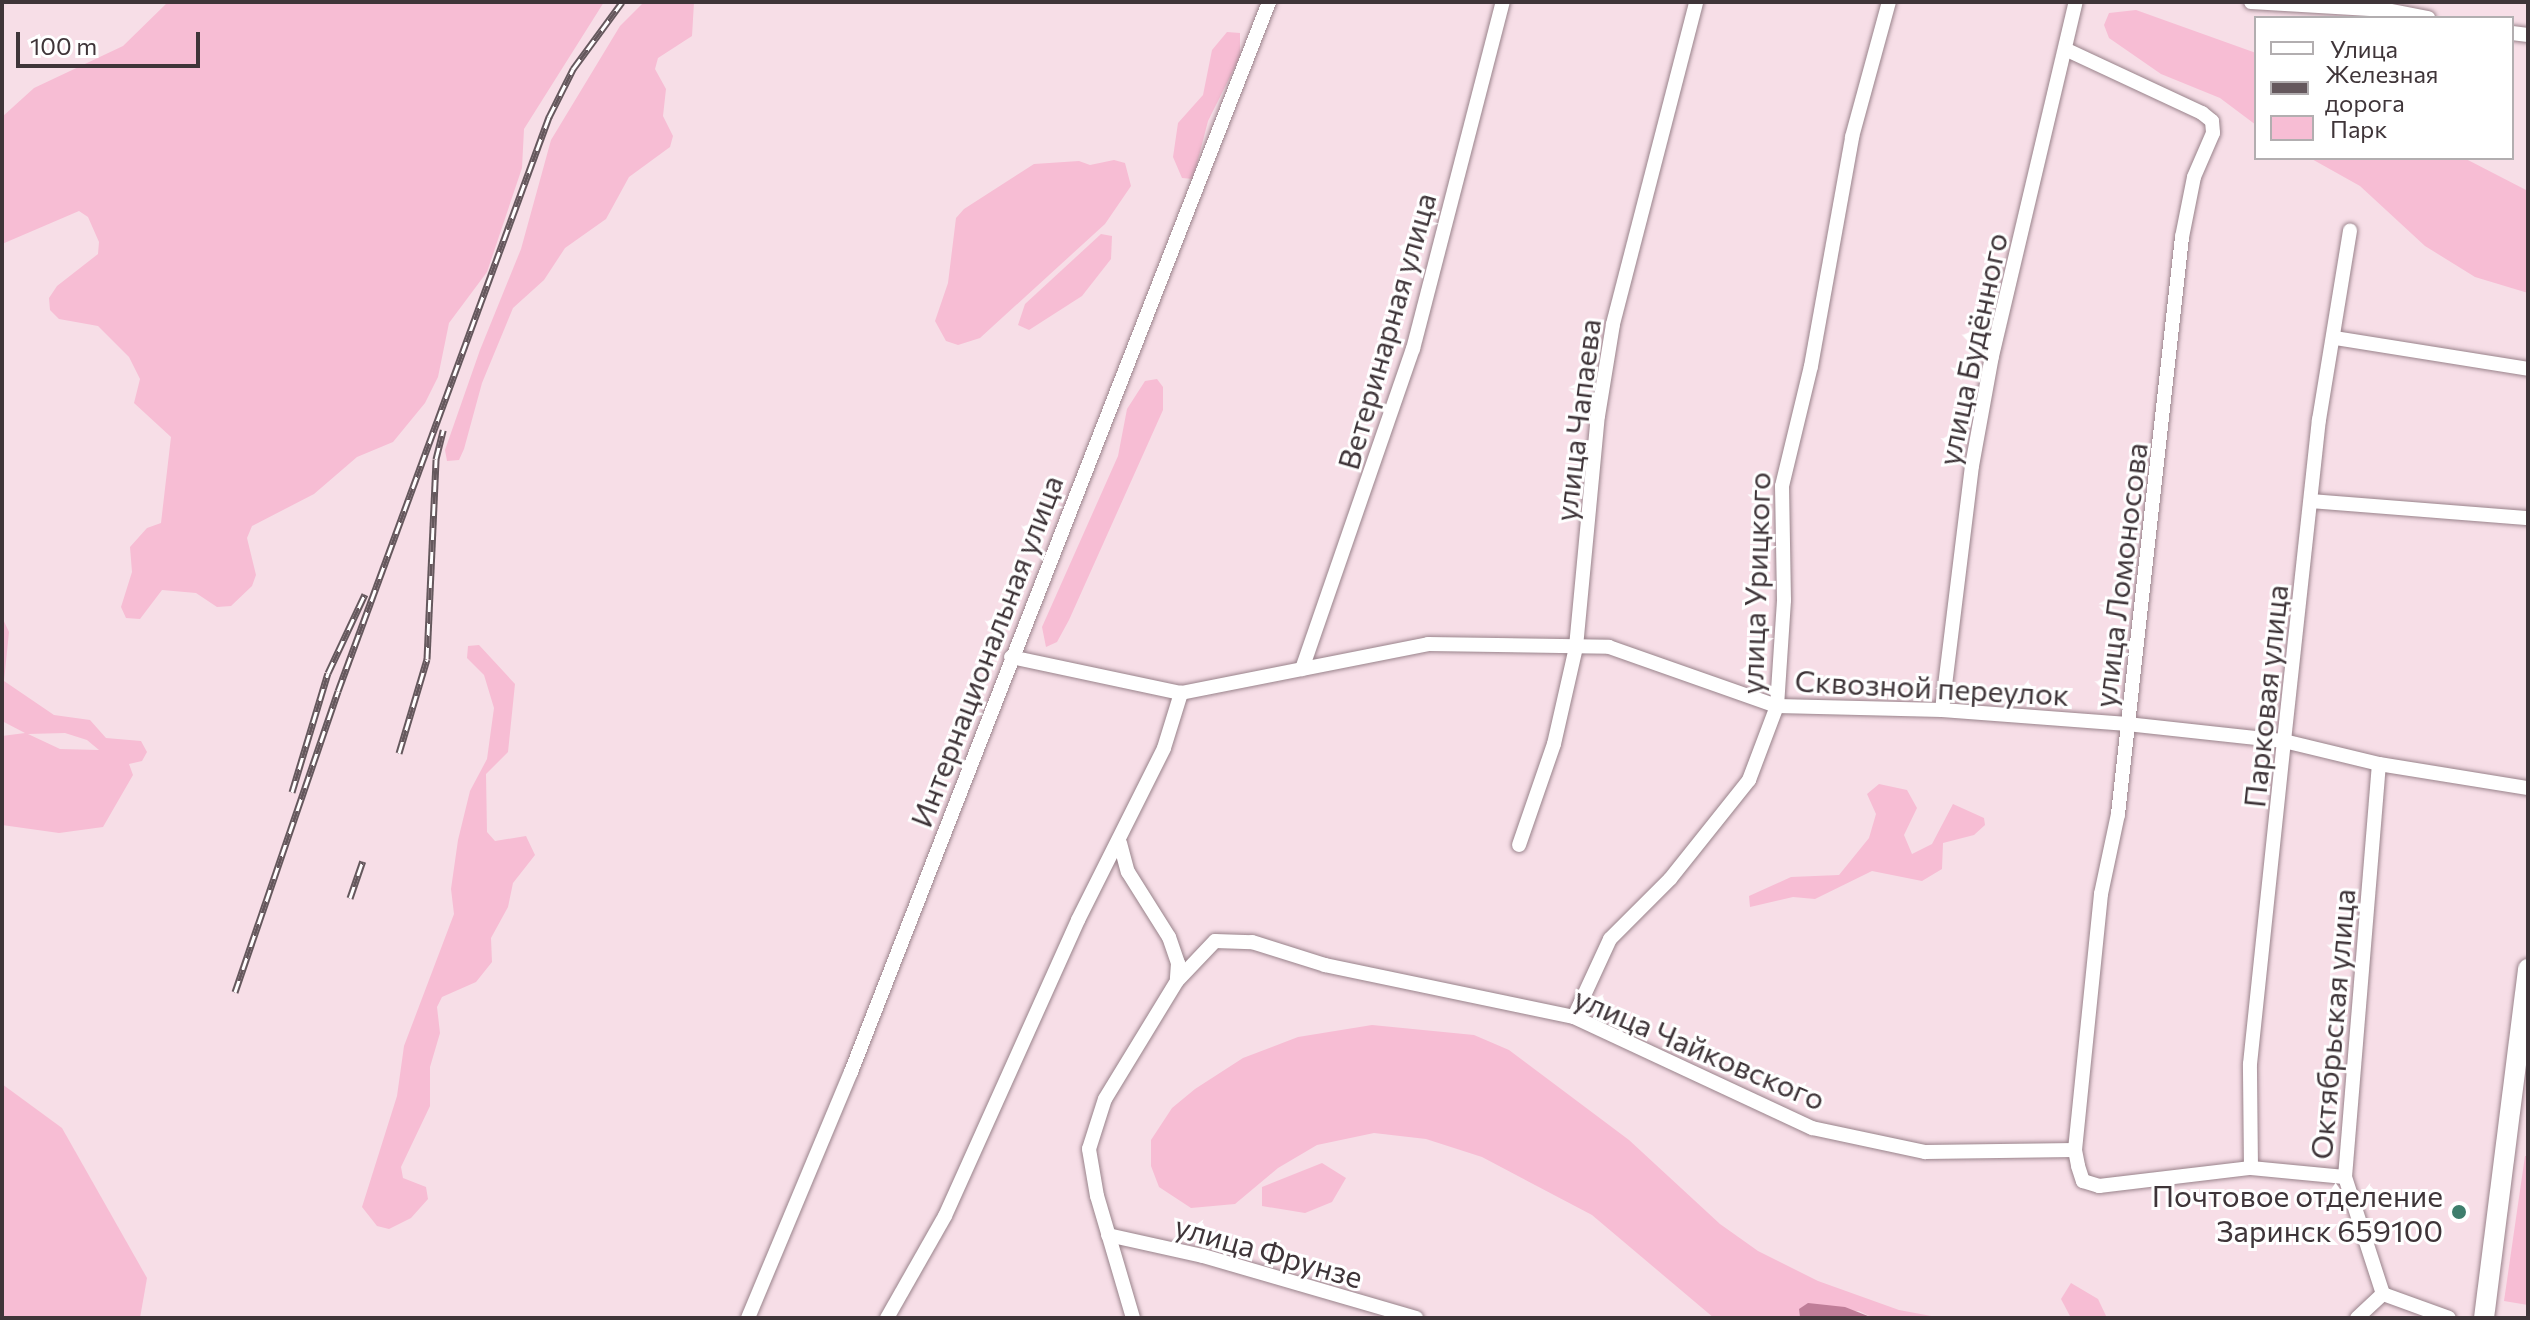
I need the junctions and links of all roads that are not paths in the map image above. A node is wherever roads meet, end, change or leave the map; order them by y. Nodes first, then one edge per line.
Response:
1 (1269, 2) edge
2 (1503, 2) edge
3 (1696, 2) edge
4 (1889, 2) edge
5 (2076, 2) edge
6 (2251, 2) edge
7 (2418, 16) edge
8 (2067, 50) junction
9 (2350, 231) dead end
10 (2335, 338) junction
11 (2528, 369) edge
12 (2311, 501) junction
13 (2528, 518) edge
14 (1576, 647) junction
15 (1011, 657) junction
16 (1302, 669) junction
17 (1181, 693) junction
18 (1777, 706) junction
19 (1942, 710) junction
20 (2127, 724) junction
21 (2284, 741) junction
22 (2379, 764) junction
23 (2528, 788) edge
24 (1120, 843) junction
25 (1519, 845) dead end
26 (2528, 969) edge
27 (1177, 981) junction
28 (1574, 1017) junction
29 (2075, 1150) junction
30 (2251, 1168) junction
31 (2345, 1177) junction
32 (1108, 1235) junction
33 (2383, 1294) junction
34 (748, 1318) edge
35 (887, 1318) edge
36 (1133, 1318) edge
37 (1416, 1318) edge
38 (2357, 1318) edge
39 (2449, 1318) edge
40 (2484, 1318) edge

1 - 15 street, Интернациональная улица
2 - 16 street, Ветеринарная улица
3 - 14 street, улица Чапаева
4 - 18 street, улица Урицкого
5 - 8 street, улица Будённого
6 - 7 street
8 - 19 street, улица Будённого
8 - 20 street, улица Ломоносова
9 - 10 street, Парковая улица
10 - 11 street
10 - 12 street, Парковая улица
12 - 13 street
12 - 21 street, Парковая улица
14 - 16 street, Сквозной переулок
14 - 18 street, Сквозной переулок
14 - 25 street, улица Чапаева
15 - 17 street, Сквозной переулок
15 - 34 street, Интернациональная улица
16 - 17 street, Сквозной переулок
17 - 24 street
18 - 19 street, Сквозной переулок
18 - 28 street, улица Урицкого
19 - 20 street, Сквозной переулок
20 - 21 street, Сквозной переулок
20 - 29 street, улица Ломоносова
21 - 22 street, Сквозной переулок
21 - 30 street, Парковая улица
22 - 23 street, Сквозной переулок
22 - 31 street, Октябрьская улица
24 - 27 street
24 - 35 street
26 - 40 street
27 - 28 street, улица Чайковского
27 - 32 street
28 - 29 street, улица Чайковского
29 - 30 street
30 - 31 street
31 - 33 street, Октябрьская улица
32 - 36 street
32 - 37 street, улица Фрунзе
33 - 38 street
33 - 39 street

